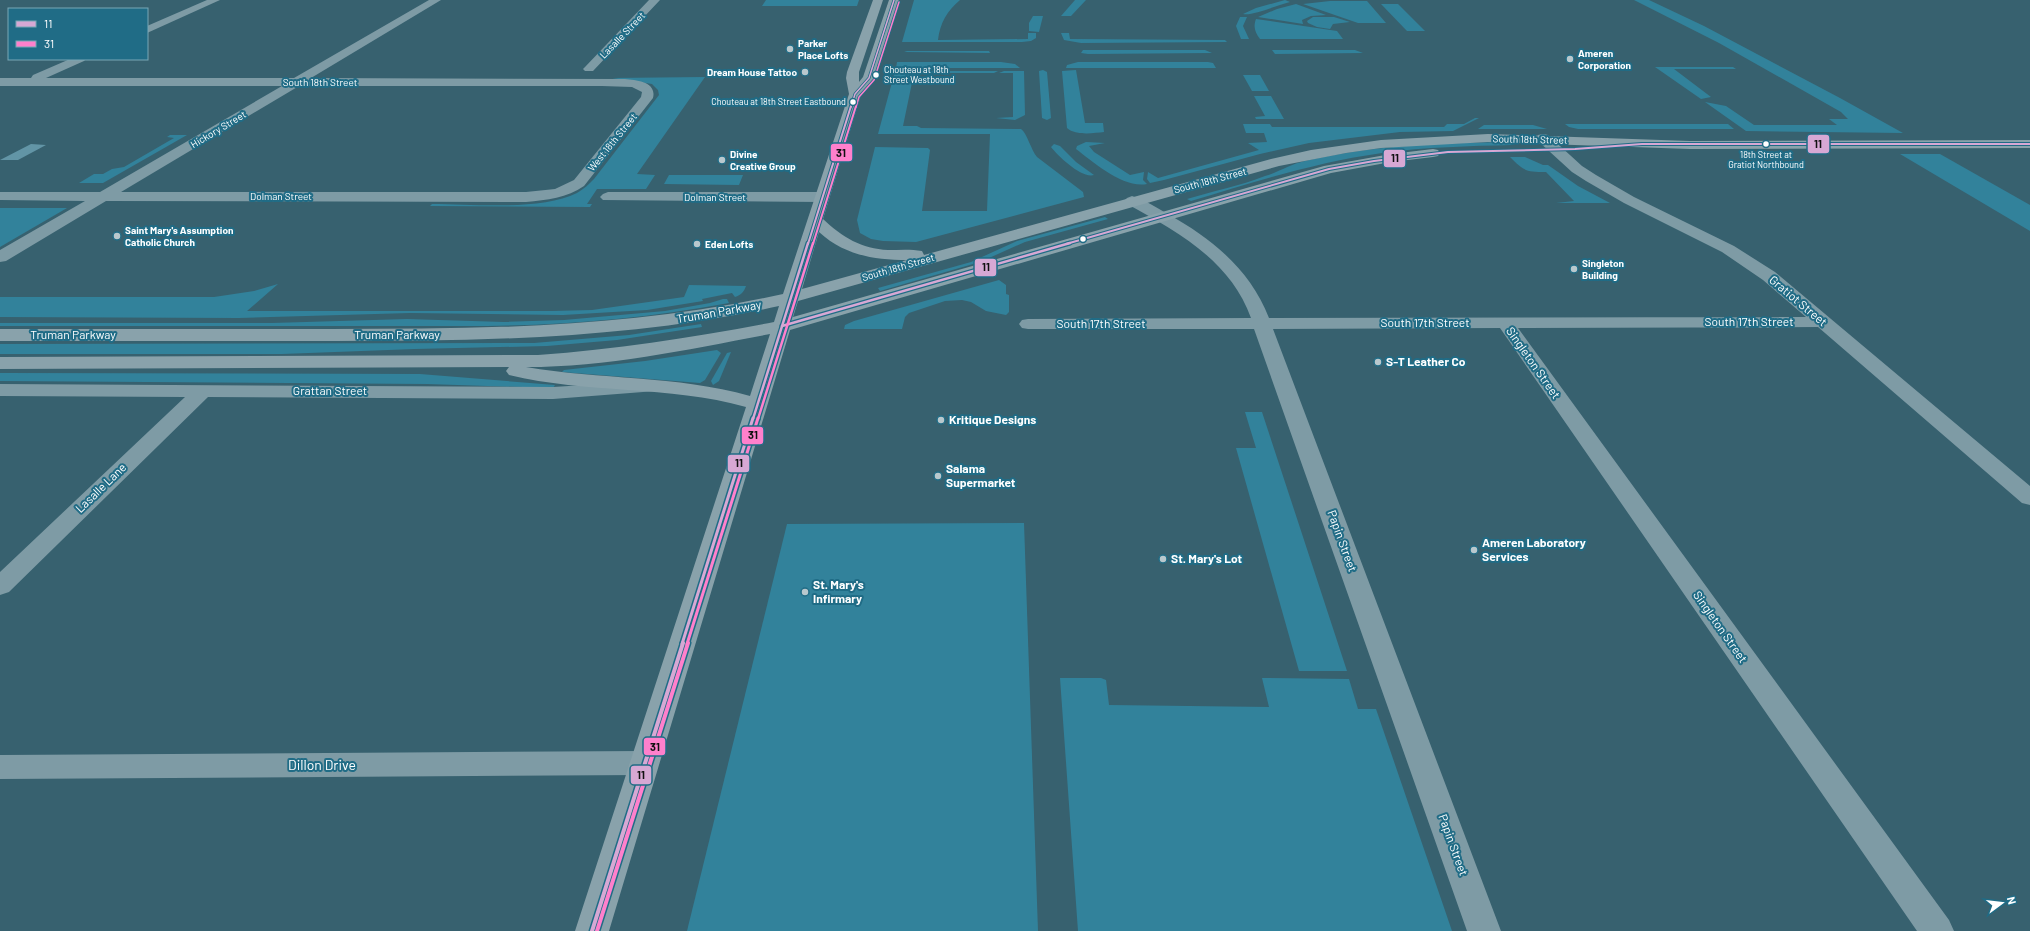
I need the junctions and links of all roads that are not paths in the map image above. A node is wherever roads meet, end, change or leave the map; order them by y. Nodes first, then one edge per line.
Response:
1 (215, 0) edge
2 (436, 0) edge
3 (655, 0) edge
4 (878, 0) edge
5 (894, 0) edge
6 (148, 30) edge
7 (78, 60) edge
8 (589, 69) dead end
9 (0, 82) edge
10 (29, 82) junction
11 (298, 82) junction
12 (640, 85) joint
13 (855, 94) junction
14 (1549, 144) junction
15 (2030, 144) edge
16 (561, 192) joint
17 (0, 196) edge
18 (104, 196) junction
19 (608, 197) dead end
20 (822, 197) junction
21 (1132, 201) junction
22 (1161, 217) junction
23 (814, 219) junction
24 (945, 254) junction
25 (0, 257) edge
26 (790, 298) junction
27 (1823, 322) junction
28 (1505, 323) junction
29 (1028, 324) dead end
30 (1262, 324) junction
31 (782, 326) junction
32 (0, 335) edge
33 (0, 363) edge
34 (486, 363) junction
35 (660, 386) junction
36 (0, 390) edge
37 (203, 391) junction
38 (756, 404) junction
39 (2030, 498) edge
40 (0, 586) edge
41 (644, 763) junction
42 (0, 767) edge
43 (592, 931) edge
44 (1484, 931) edge
45 (1937, 931) edge

1 - 6 street
2 - 11 street, Hickory Street
3 - 8 street, Lasalle Street
4 - 13 main road
5 - 13 main road
7 - 10 street
9 - 10 street, South 18th Street
10 - 11 street, South 18th Street
11 - 12 street, South 18th Street
11 - 18 street, Hickory Street
12 - 16 street, West 18th Street
13 - 20 main road
14 - 15 main road, South 18th Street
14 - 21 main road, South 18th Street
14 - 22 main road, South 18th Street
14 - 27 street, Gratiot Street
16 - 18 street, Dolman Street
17 - 18 street, Dolman Street
18 - 25 street, Hickory Street
19 - 20 street, Dolman Street
20 - 23 main road
21 - 22 street, Papin Street
21 - 24 main road, South 18th Street
22 - 30 street, Papin Street
22 - 31 main road, South 18th Street
23 - 24 main road
23 - 26 main road
24 - 26 main road, South 18th Street
26 - 31 main road
26 - 32 main road, Truman Parkway
27 - 28 street, South 17th Street
27 - 39 street, Gratiot Street
28 - 30 street, South 17th Street
28 - 45 street, Singleton Street
29 - 30 street, South 17th Street
30 - 44 street, Papin Street
31 - 34 main road, Truman Parkway
31 - 38 main road
33 - 34 main road, Truman Parkway
34 - 35 main road
35 - 37 street, Grattan Street
35 - 38 main road
36 - 37 street, Grattan Street
37 - 40 street, Lasalle Lane
38 - 41 main road
41 - 42 street, Dillon Drive
41 - 43 main road

